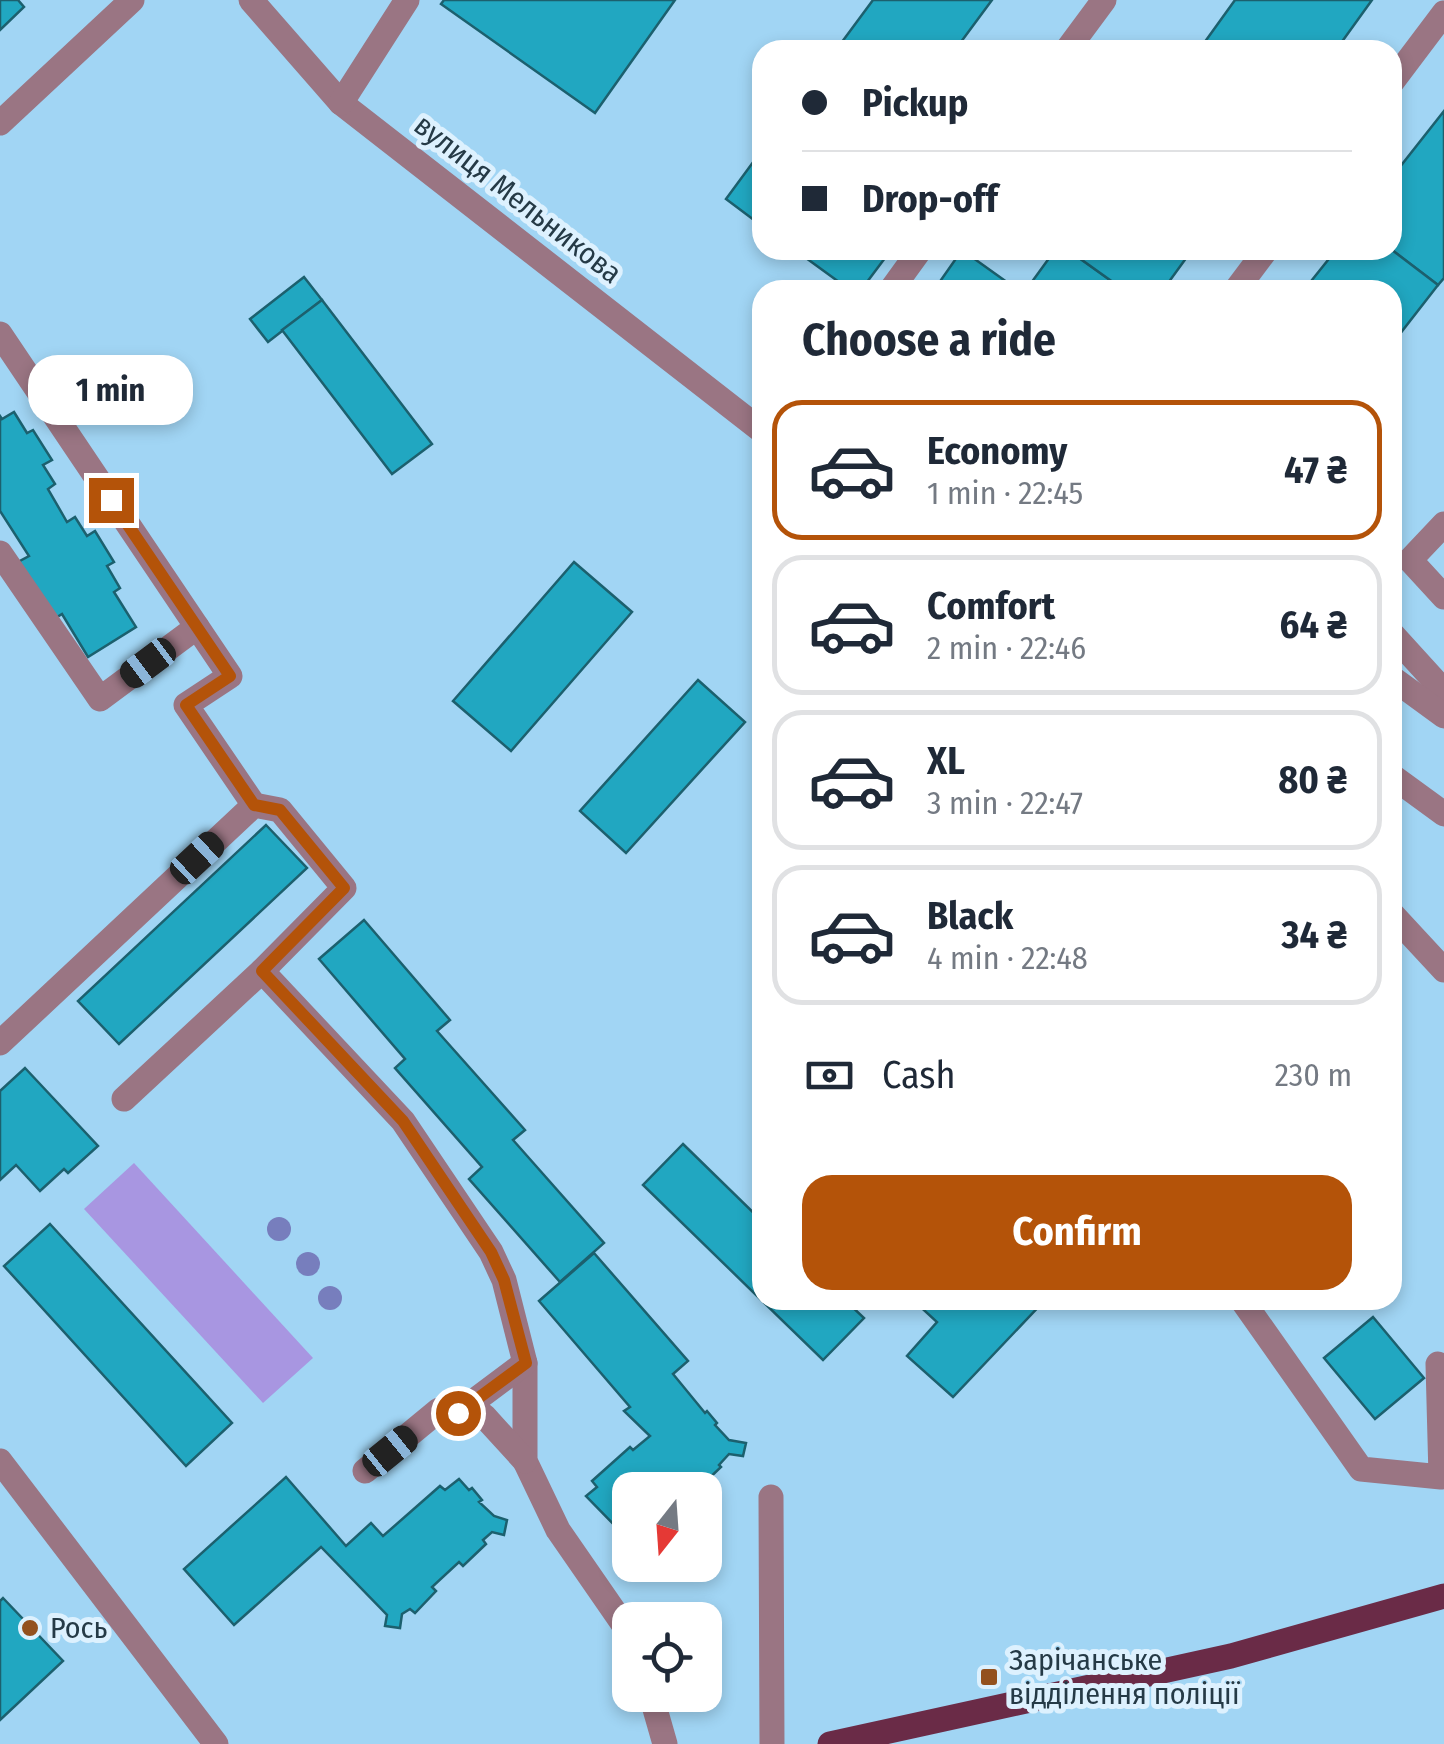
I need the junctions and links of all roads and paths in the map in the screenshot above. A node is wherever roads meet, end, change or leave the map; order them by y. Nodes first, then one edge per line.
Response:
1 (132, 0) edge
2 (251, 0) edge
3 (407, 0) edge
4 (1104, 0) edge
5 (1444, 13) edge
6 (1074, 40) edge
7 (1402, 69) edge
8 (342, 103) junction
9 (0, 122) edge
10 (2, 339) edge
11 (752, 423) edge
12 (1444, 524) edge
13 (0, 554) edge
14 (1444, 597) edge
15 (196, 626) junction
16 (1402, 645) edge
17 (1402, 685) edge
18 (1444, 690) edge
19 (1444, 716) edge
20 (1402, 783) edge
21 (254, 805) junction
22 (1444, 814) edge
23 (1402, 926) edge
24 (1442, 963) edge
25 (262, 971) junction
26 (0, 1042) edge
27 (124, 1100) dead end
28 (1249, 1310) edge
29 (526, 1363) junction
30 (1438, 1364) dead end
31 (458, 1413) junction
32 (0, 1461) edge
33 (525, 1461) junction
34 (365, 1471) dead end
35 (1443, 1478) edge
36 (770, 1497) dead end
37 (1444, 1596) edge
38 (612, 1608) edge
39 (656, 1712) edge
40 (216, 1744) edge
41 (666, 1744) edge
42 (772, 1744) edge
43 (830, 1744) edge

1 - 9 street
2 - 8 street, вулиця Мельникова
3 - 8 street
4 - 6 street
5 - 7 street
8 - 11 street, вулиця Мельникова
10 - 15 street
12 - 14 street
13 - 15 street
15 - 21 street
16 - 18 street
17 - 19 street
20 - 22 street
21 - 25 street
21 - 26 street
23 - 24 street
25 - 27 street
25 - 29 street
28 - 35 street
29 - 31 street
29 - 33 street
30 - 35 street
31 - 33 street
31 - 34 street
32 - 40 street
33 - 38 street
36 - 42 street
37 - 43 main road
39 - 41 street

